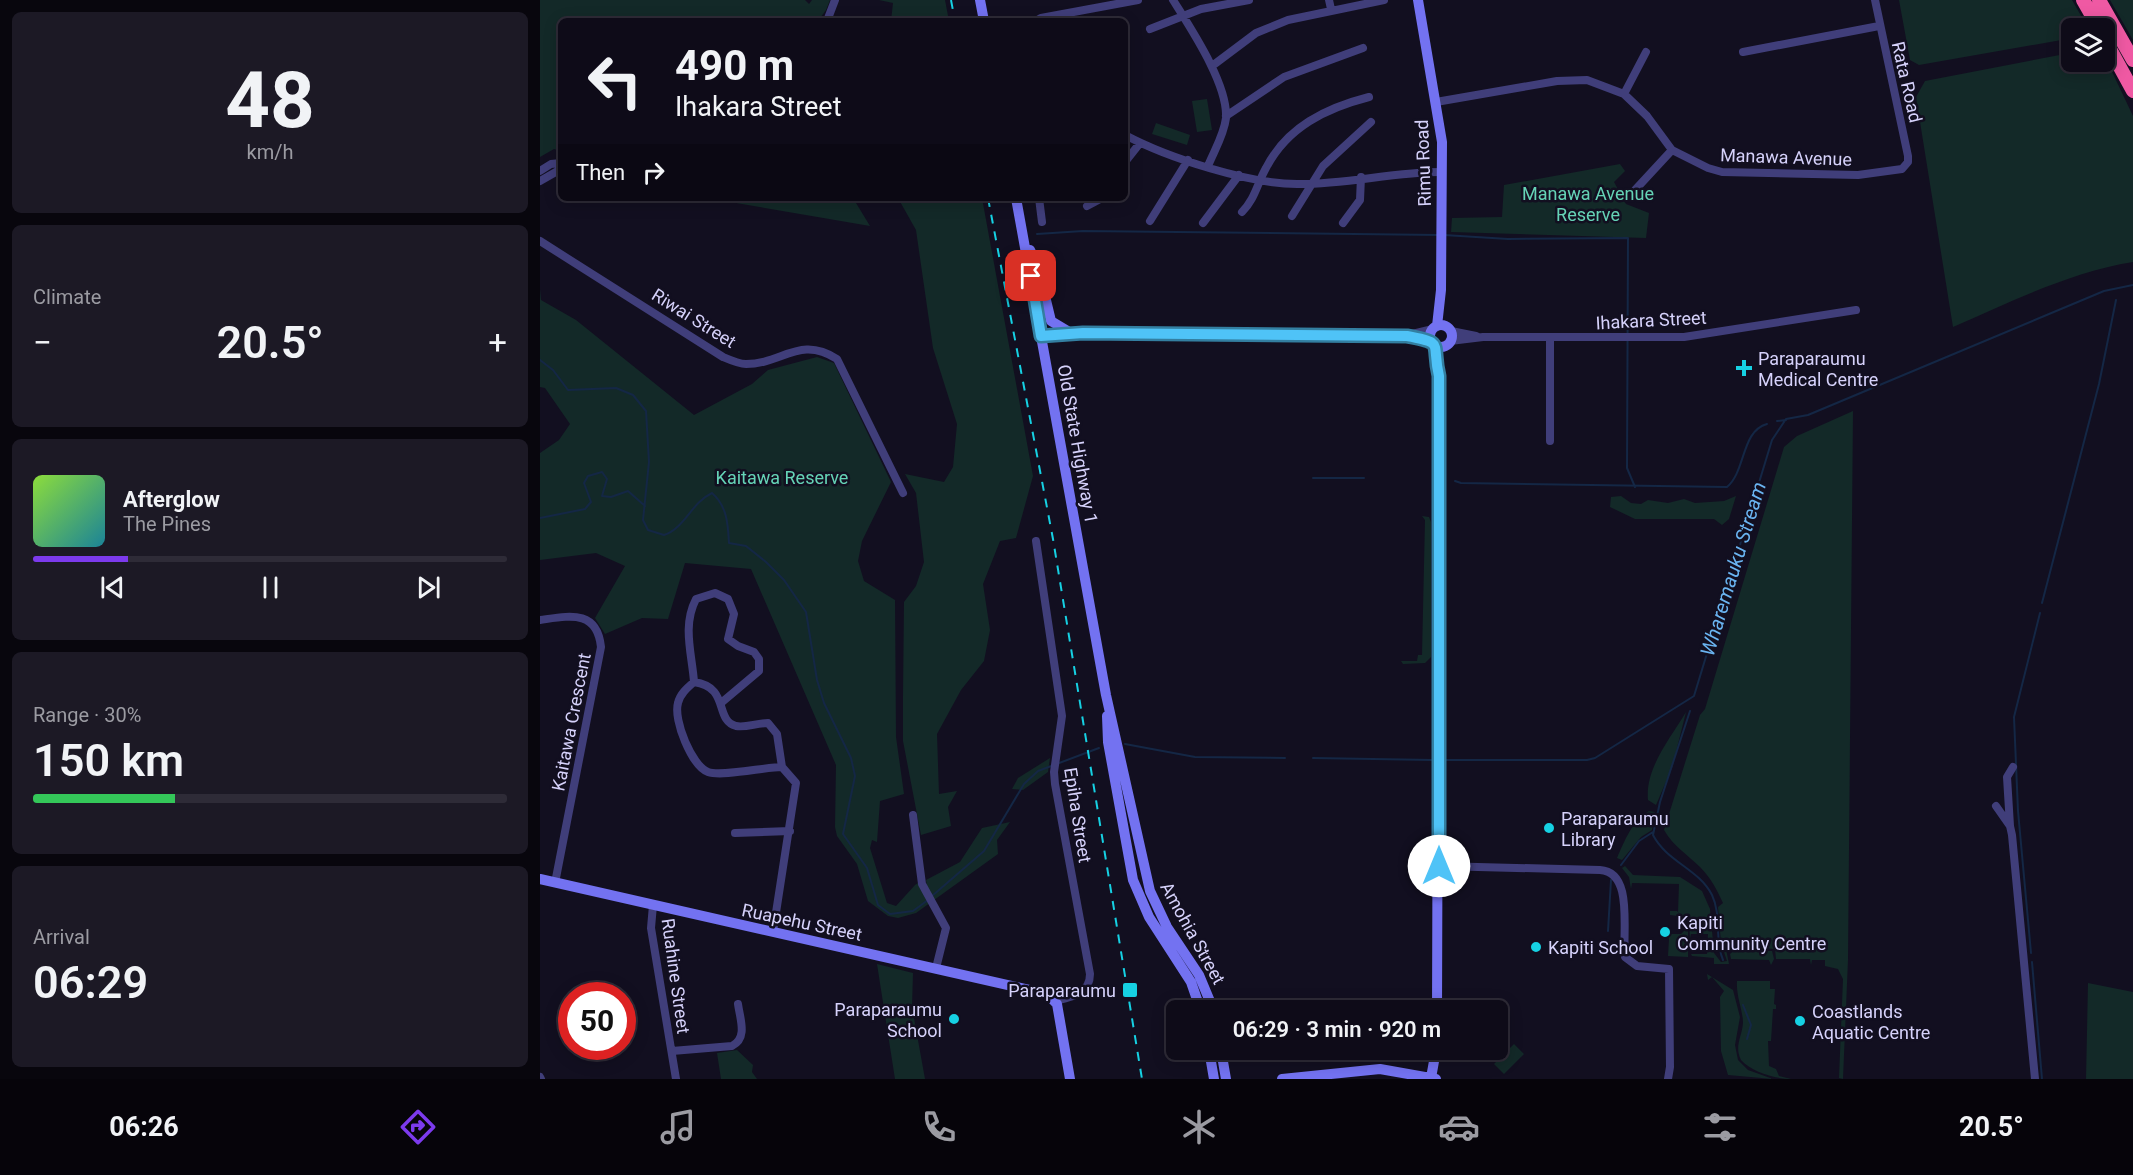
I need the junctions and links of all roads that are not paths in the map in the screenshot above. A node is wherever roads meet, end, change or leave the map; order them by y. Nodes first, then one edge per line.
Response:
1 (835, 0) edge
2 (980, 0) edge
3 (1138, 0) edge
4 (1173, 0) edge
5 (1248, 0) edge
6 (1329, 0) edge
7 (1384, 0) edge
8 (1418, 0) edge
9 (1875, 0) edge
10 (2083, 0) edge
11 (2099, 0) edge
12 (1331, 9) junction
13 (1182, 17) junction
14 (828, 18) edge
15 (983, 18) edge
16 (1041, 18) edge
17 (2093, 18) edge
18 (1880, 27) junction
19 (1150, 29) dead end
20 (1364, 48) dead end
21 (1646, 52) dead end
22 (1743, 52) dead end
23 (2115, 58) edge
24 (2133, 60) edge
25 (1212, 66) junction
26 (2133, 91) edge
27 (1624, 94) junction
28 (1369, 97) dead end
29 (1436, 102) junction
30 (1226, 116) junction
31 (1371, 122) dead end
32 (1128, 137) edge
33 (1140, 144) junction
34 (1672, 150) junction
35 (1128, 158) edge
36 (1188, 160) junction
37 (558, 163) edge
38 (1208, 166) junction
39 (1902, 169) joint
40 (540, 171) edge
41 (558, 171) edge
42 (1442, 172) junction
43 (1239, 176) junction
44 (1361, 177) junction
45 (1261, 180) junction
46 (540, 181) edge
47 (1313, 184) junction
48 (1635, 190) dead end
49 (1017, 201) edge
50 (1039, 201) edge
51 (1096, 201) edge
52 (1087, 206) dead end
53 (1242, 212) dead end
54 (1292, 216) dead end
55 (1150, 221) dead end
56 (1042, 222) dead end
57 (1203, 223) dead end
58 (1343, 223) dead end
59 (1023, 236) junction
60 (540, 241) edge
61 (1856, 310) dead end
62 (1071, 333) junction
63 (1441, 335) junction
64 (1041, 336) junction
65 (1550, 337) junction
66 (1550, 441) dead end
67 (903, 493) dead end
68 (1036, 541) dead end
69 (540, 620) edge
70 (694, 682) junction
71 (721, 703) junction
72 (1114, 745) junction
73 (782, 767) junction
74 (2013, 767) dead end
75 (1996, 806) dead end
76 (914, 816) dead end
77 (2010, 826) junction
78 (790, 831) junction
79 (735, 833) dead end
80 (1136, 837) joint
81 (1439, 866) junction
82 (540, 879) edge
83 (555, 883) junction
84 (1140, 898) joint
85 (653, 905) junction
86 (773, 932) junction
87 (936, 968) junction
88 (1056, 1000) junction
89 (1198, 1000) edge
90 (1209, 1000) edge
91 (1437, 1000) edge
92 (738, 1004) dead end
93 (672, 1051) junction
94 (1211, 1060) edge
95 (1223, 1060) edge
96 (1435, 1060) edge
97 (1432, 1078) edge
98 (676, 1079) edge
99 (1070, 1079) edge
100 (1214, 1079) edge
101 (1226, 1079) edge
102 (1282, 1079) edge
103 (1668, 1079) edge
104 (2035, 1079) edge

1 - 14 street
2 - 15 main road
3 - 16 street
4 - 13 street
5 - 13 street
6 - 12 street
7 - 12 street
8 - 29 main road, Rimu Road
9 - 18 street, Rata Road
10 - 17 highway
11 - 24 highway
12 - 25 street
13 - 19 street
13 - 25 street
18 - 22 street
18 - 39 street, Rata Road
20 - 30 street
21 - 27 street
23 - 26 highway
25 - 30 street
27 - 29 street, Manawa Avenue
27 - 34 street, Manawa Avenue
28 - 45 street
29 - 42 main road, Rimu Road
30 - 38 street
31 - 47 street
32 - 33 street
33 - 35 street
33 - 36 street
34 - 39 street, Manawa Avenue
34 - 48 street
36 - 38 street
36 - 55 street
37 - 40 street
38 - 43 street
41 - 46 street
42 - 44 street
42 - 63 main road, Rimu Road
43 - 45 street
43 - 57 street
44 - 47 street
44 - 58 street
45 - 47 street
45 - 53 street
47 - 54 street
49 - 59 main road, Old State Highway 1
50 - 56 street
51 - 52 street
59 - 62 main road
59 - 64 main road, Old State Highway 1
60 - 67 street, Riwai Street
61 - 65 street, Ihakara Street
62 - 63 street, Ihakara Street
62 - 64 street, Ihakara Street
63 - 65 street, Ihakara Street
63 - 81 main road, Rimu Road
64 - 72 main road, Old State Highway 1
65 - 66 street
68 - 88 street, Epiha Street
69 - 83 street, Kaitawa Crescent
70 - 71 street
70 - 71 street
70 - 73 street
71 - 73 street
72 - 80 main road, Old State Highway 1
72 - 84 main road, Old State Highway 1
73 - 78 street
74 - 77 street
75 - 77 street
76 - 87 street
77 - 104 street
78 - 79 street
78 - 86 street
80 - 90 main road, Amohia Street
81 - 91 main road, Rimu Road
81 - 103 street
82 - 83 main road, Ruapehu Street
83 - 85 main road, Ruapehu Street
84 - 89 main road, Amohia Street
85 - 86 main road, Ruapehu Street
85 - 93 street, Ruahine Street
86 - 87 main road, Ruapehu Street
87 - 88 main road, Ruapehu Street
88 - 99 main road
92 - 93 street, Ruahine Street
93 - 98 street, Ruahine Street
94 - 100 main road
95 - 101 main road
96 - 97 main road
97 - 102 main road

